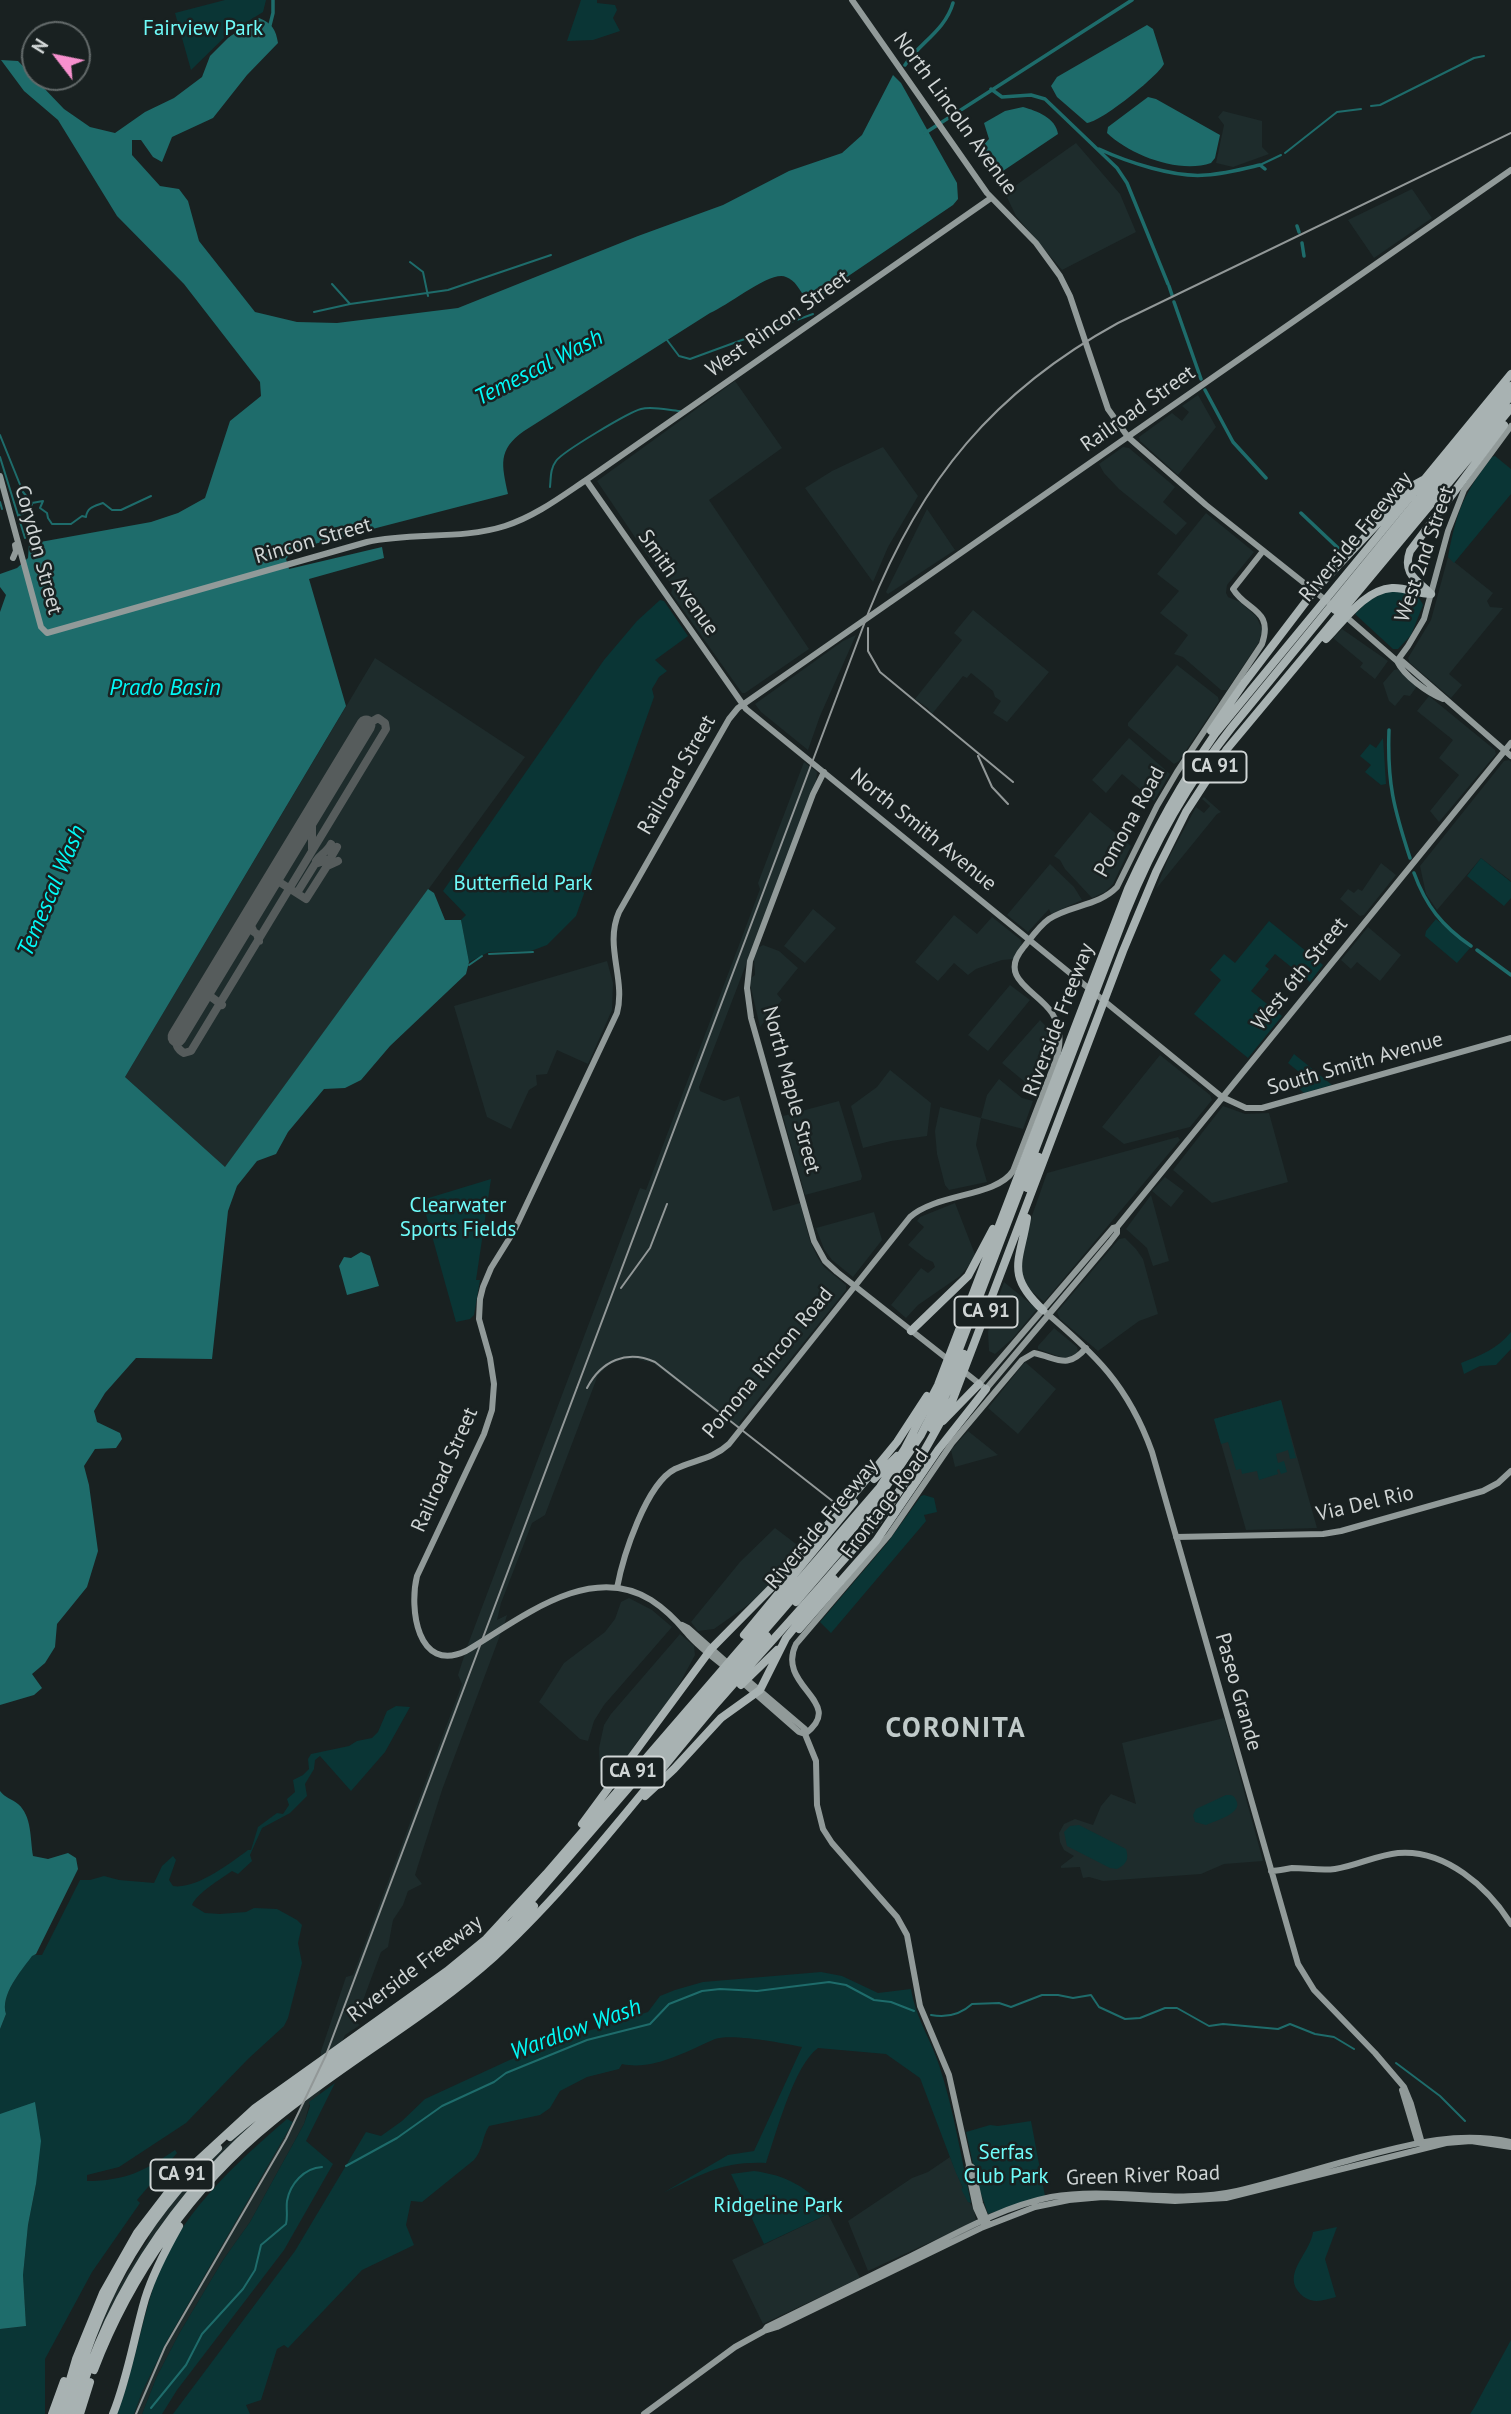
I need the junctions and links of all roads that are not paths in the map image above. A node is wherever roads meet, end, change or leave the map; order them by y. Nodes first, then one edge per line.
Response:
1 (852, 0) edge
2 (1511, 170) edge
3 (991, 198) junction
4 (1511, 374) edge
5 (1511, 386) edge
6 (1511, 396) edge
7 (1511, 408) edge
8 (1511, 415) edge
9 (1511, 426) edge
10 (1478, 437) junction
11 (1128, 438) junction
12 (0, 476) edge
13 (1429, 476) junction
14 (586, 480) junction
15 (9, 509) junction
16 (1263, 551) junction
17 (13, 558) dead end
18 (1315, 592) junction
19 (1431, 594) junction
20 (45, 632) joint
21 (1314, 646) junction
22 (1397, 661) junction
23 (743, 704) junction
24 (1511, 743) edge
25 (1505, 751) junction
26 (1511, 756) edge
27 (824, 772) junction
28 (1178, 789) junction
29 (1030, 940) junction
30 (1081, 983) joint
31 (1511, 1038) edge
32 (1222, 1097) junction
33 (1029, 1201) junction
34 (1005, 1212) junction
35 (855, 1286) junction
36 (1046, 1312) junction
37 (911, 1331) junction
38 (1086, 1348) junction
39 (980, 1384) junction
40 (938, 1385) junction
41 (917, 1462) junction
42 (1511, 1471) edge
43 (1176, 1537) junction
44 (617, 1588) junction
45 (710, 1651) junction
46 (737, 1663) junction
47 (728, 1676) junction
48 (758, 1692) junction
49 (718, 1702) junction
50 (805, 1734) junction
51 (636, 1801) junction
52 (1360, 1860) junction
53 (1271, 1871) junction
54 (545, 1874) junction
55 (1511, 1918) edge
56 (1511, 1924) edge
57 (1421, 2145) junction
58 (1511, 2145) edge
59 (1353, 2159) junction
60 (1319, 2175) junction
61 (202, 2191) junction
62 (986, 2223) junction
63 (822, 2303) junction
64 (782, 2319) junction
65 (778, 2327) junction
66 (764, 2331) junction
67 (78, 2363) junction
68 (52, 2414) edge
69 (60, 2414) edge
70 (68, 2414) edge
71 (74, 2414) edge
72 (80, 2414) edge
73 (113, 2414) edge
74 (644, 2414) edge

1 - 3 main road, North Lincoln Avenue
2 - 11 main road, Railroad Street
3 - 11 main road, North Lincoln Avenue
3 - 14 main road, West Rincon Street
4 - 10 highway, Riverside Freeway / CA 91
5 - 10 highway
6 - 10 highway
7 - 10 highway, Riverside Freeway / CA 91
8 - 10 highway
9 - 19 main road, West 2nd Street
10 - 13 highway, Riverside Freeway / CA 91
10 - 19 highway
10 - 21 highway, Riverside Freeway / CA 91
10 - 46 highway
11 - 16 main road, North Lincoln Avenue
11 - 23 main road, Railroad Street
12 - 15 main road, Corydon Street
13 - 18 highway
13 - 28 highway, Riverside Freeway / CA 91
14 - 20 main road, Rincon Street
14 - 23 main road, Smith Avenue
15 - 17 main road
15 - 20 main road, Corydon Street
16 - 18 main road, North Lincoln Avenue
16 - 29 main road, Pomona Road
18 - 22 main road, North Lincoln Avenue
18 - 28 highway
19 - 21 highway
19 - 22 main road, West 2nd Street
21 - 33 highway, Riverside Freeway / CA 91
22 - 25 main road, North Lincoln Avenue
23 - 27 main road, North Smith Avenue
23 - 44 main road, Railroad Street
24 - 25 main road, West 6th Street
25 - 26 main road, North Lincoln Avenue
25 - 32 main road, West 6th Street
27 - 29 main road, North Smith Avenue
27 - 35 main road, North Maple Street
28 - 34 highway, Riverside Freeway / CA 91
29 - 30 main road, North Smith Avenue
29 - 35 main road, Pomona Road
30 - 32 main road, South Smith Avenue
31 - 32 main road, South Smith Avenue
32 - 36 main road, West 6th Street
33 - 36 highway
33 - 41 highway, Riverside Freeway / CA 91
34 - 37 highway
34 - 40 highway, Riverside Freeway / CA 91
35 - 37 main road, North Maple Street
35 - 44 main road, Pomona Rincon Road
36 - 38 main road, Paseo Grande
36 - 39 main road, West 6th Street
37 - 39 main road, North Maple Street
38 - 43 main road, Paseo Grande
38 - 50 main road, Frontage Road
39 - 46 highway
39 - 49 highway
40 - 45 highway
40 - 46 highway, Riverside Freeway / CA 91
41 - 46 highway, Riverside Freeway / CA 91
41 - 48 highway
42 - 43 main road, Via Del Rio
43 - 53 main road, Paseo Grande
44 - 45 main road
45 - 48 main road
45 - 54 highway
46 - 47 highway, Riverside Freeway / CA 91
46 - 47 highway, Riverside Freeway / CA 91
47 - 49 highway, Riverside Freeway / CA 91
47 - 54 highway, Riverside Freeway / CA 91
47 - 67 highway
47 - 71 highway
48 - 50 main road
48 - 51 highway
49 - 51 highway, Riverside Freeway / CA 91
50 - 62 main road
51 - 61 highway, Riverside Freeway / CA 91
52 - 53 main road
52 - 55 main road
52 - 56 main road
53 - 57 main road, Paseo Grande
54 - 67 highway, Riverside Freeway / CA 91
57 - 58 main road
57 - 59 main road, Green River Road
57 - 60 main road, Green River Road
59 - 60 main road
59 - 62 main road, Green River Road
60 - 62 main road, Green River Road
61 - 72 highway, Riverside Freeway / CA 91
61 - 73 highway
62 - 63 main road, Green River Road
63 - 64 main road, Green River Road
63 - 65 main road, Green River Road
64 - 65 main road
64 - 66 main road, Green River Road
65 - 66 main road, Green River Road
66 - 74 main road, Green River Road
67 - 68 highway
67 - 69 highway, Riverside Freeway / CA 91
67 - 70 highway

